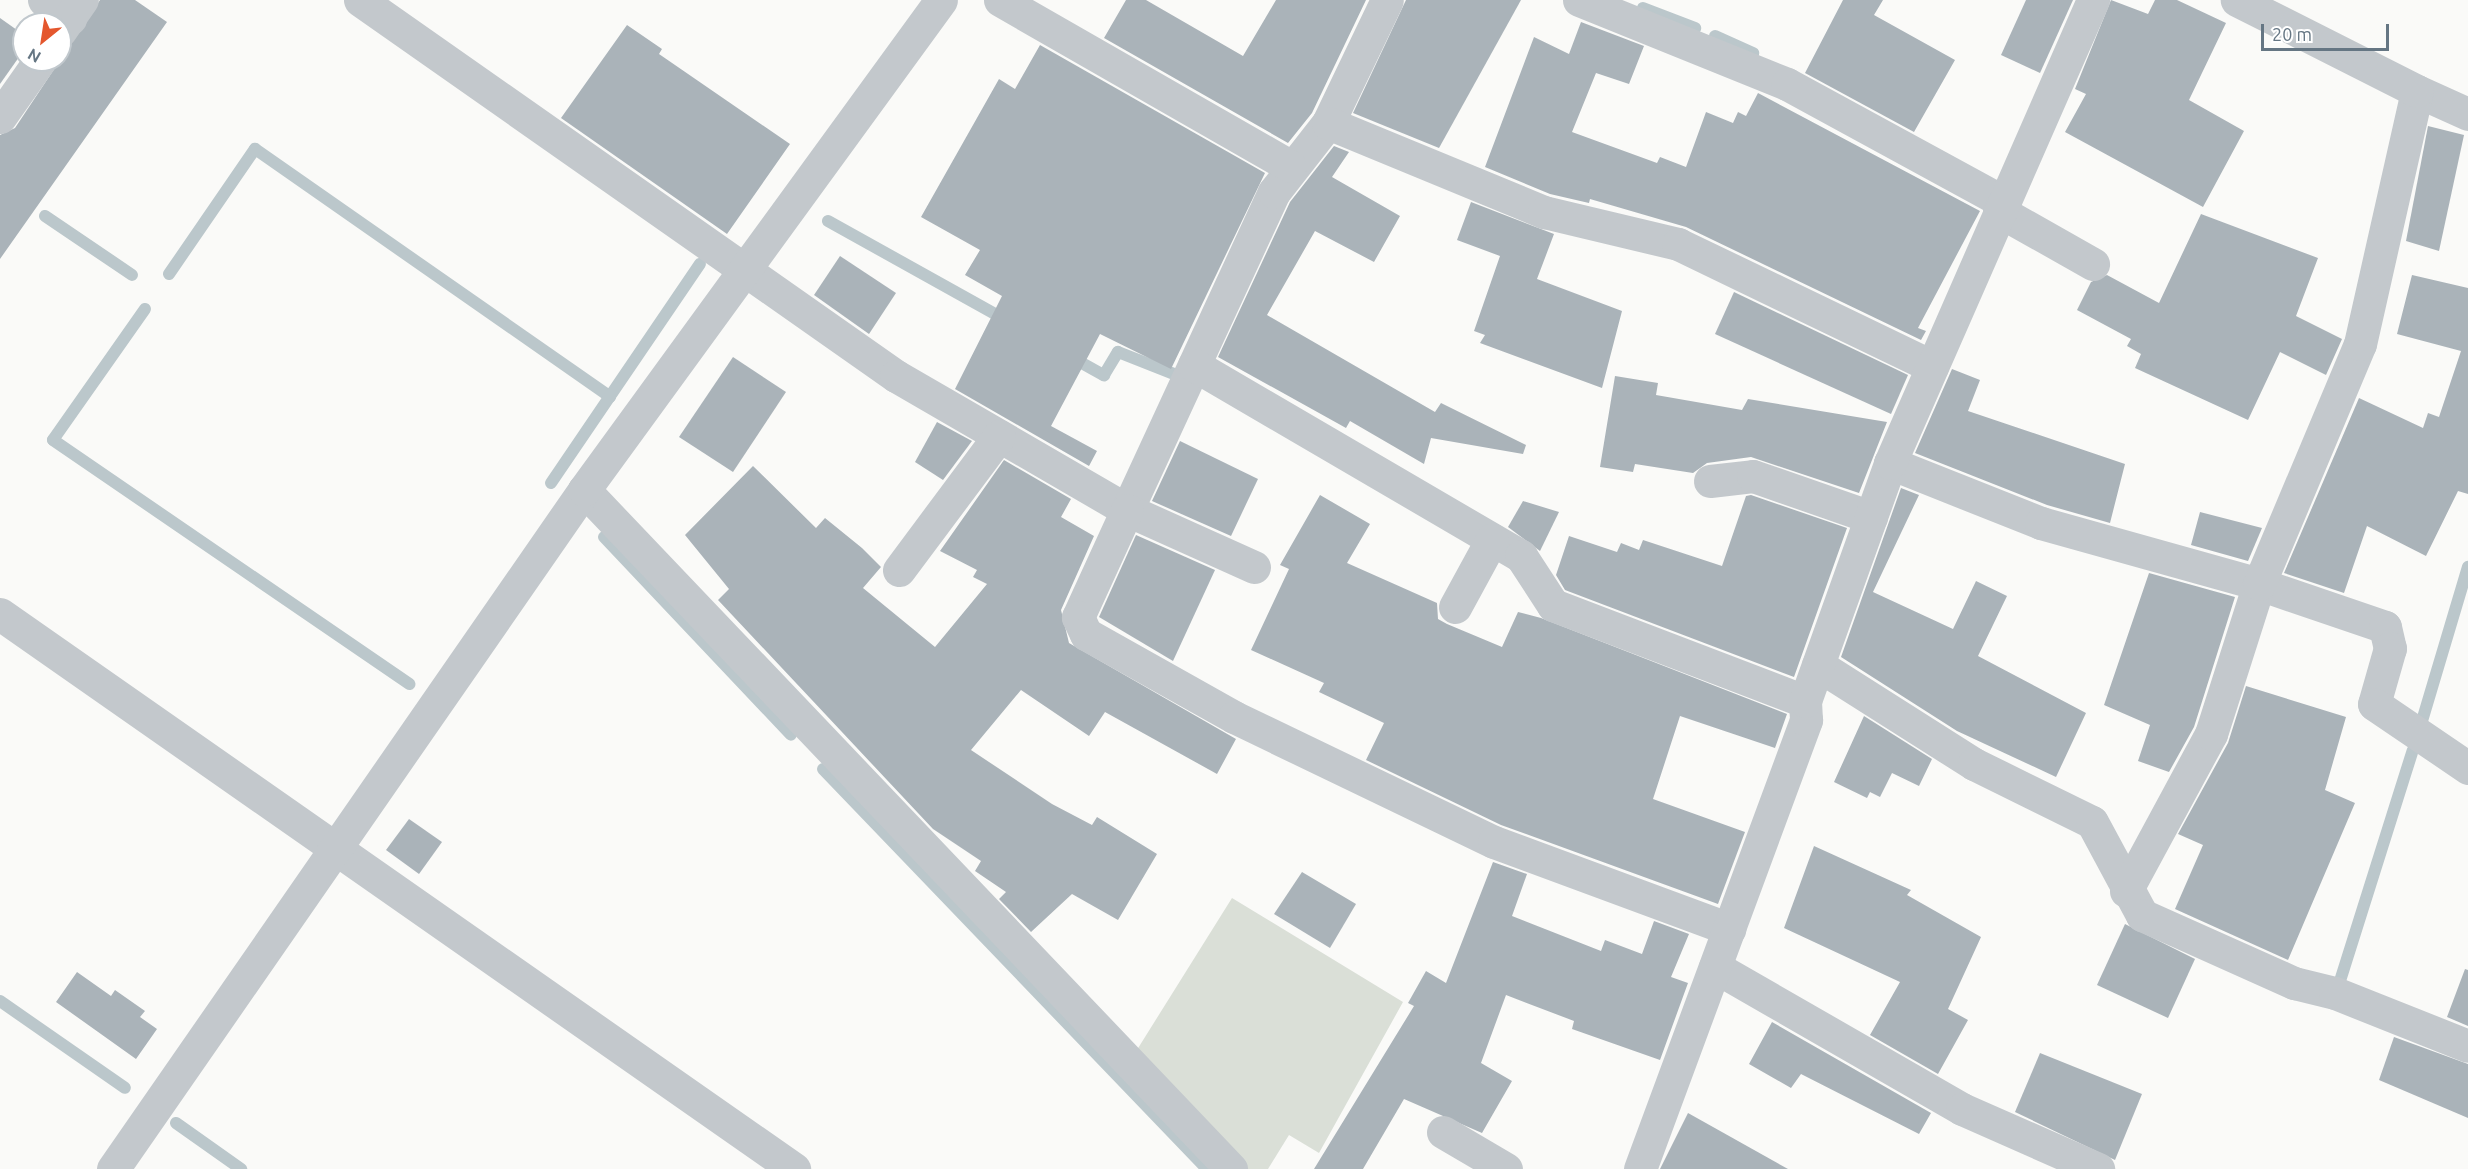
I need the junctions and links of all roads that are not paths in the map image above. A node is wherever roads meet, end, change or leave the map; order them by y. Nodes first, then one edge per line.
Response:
1 (360, 0) edge
2 (940, 0) edge
3 (1000, 0) edge
4 (1388, 0) edge
5 (1579, 0) edge
6 (2093, 0) edge
7 (2237, 0) edge
8 (32, 72) edge
9 (2417, 91) junction
10 (2468, 114) edge
11 (0, 117) edge
12 (1328, 123) junction
13 (1290, 166) junction
14 (2001, 206) junction
15 (2093, 264) dead end
16 (742, 266) junction
17 (1194, 365) junction
18 (1932, 366) junction
19 (999, 436) junction
20 (1890, 463) junction
21 (1710, 481) dead end
22 (584, 489) junction
23 (1127, 510) junction
24 (1871, 517) junction
25 (1492, 539) junction
26 (1254, 567) dead end
27 (899, 570) dead end
28 (2259, 584) junction
29 (1455, 607) dead end
30 (0, 614) edge
31 (1818, 665) junction
32 (1805, 701) junction
33 (2468, 768) edge
34 (336, 849) junction
35 (2126, 891) junction
36 (1729, 929) junction
37 (1715, 967) junction
38 (2468, 1046) edge
39 (1443, 1132) dead end
40 (1645, 1167) edge
41 (113, 1169) edge
42 (794, 1169) edge
43 (1231, 1169) edge
44 (1506, 1169) edge
45 (2098, 1169) edge

1 - 16 street
2 - 16 street
3 - 13 street
4 - 12 street
5 - 14 street
6 - 14 street
7 - 9 street
8 - 11 street
9 - 10 street
9 - 28 street
12 - 13 street
12 - 18 street
13 - 17 street
14 - 15 street
14 - 18 street
16 - 19 street
16 - 22 street
17 - 23 street
17 - 25 street
18 - 20 street
19 - 23 street
19 - 27 street
20 - 24 street
20 - 28 street
21 - 24 street
22 - 34 street
22 - 43 street
23 - 26 street
23 - 36 street
24 - 31 street
25 - 29 street
25 - 32 street
28 - 33 street
28 - 35 street
30 - 34 street
31 - 32 street
31 - 35 street
32 - 36 street
34 - 41 street
34 - 42 street
35 - 38 street
36 - 37 street
37 - 40 street
37 - 45 street
39 - 44 street

